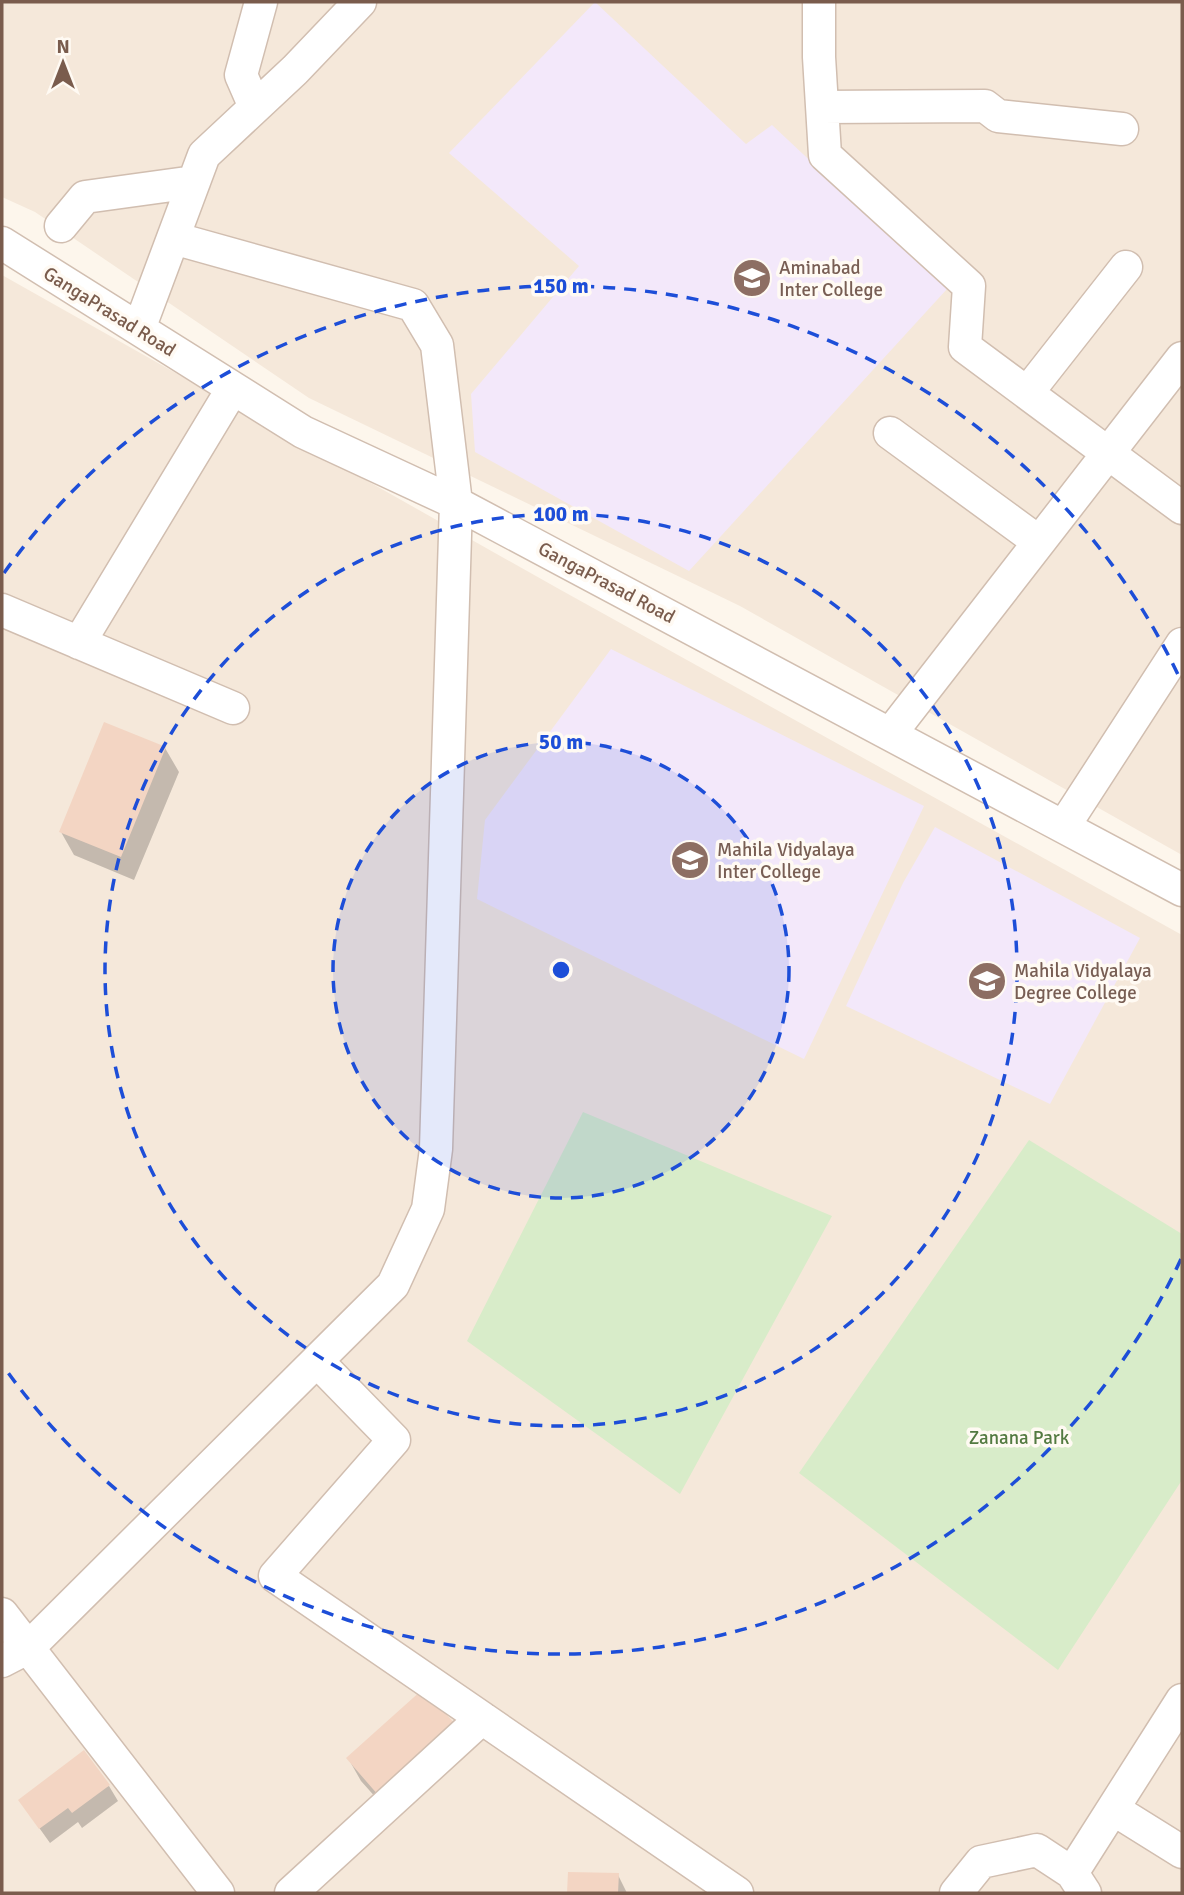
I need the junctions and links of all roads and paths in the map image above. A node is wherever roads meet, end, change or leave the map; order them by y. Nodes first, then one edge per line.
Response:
1 (261, 2) edge
2 (360, 2) edge
3 (820, 2) edge
4 (255, 107) junction
5 (822, 107) junction
6 (1122, 128) dead end
7 (194, 182) junction
8 (61, 226) dead end
9 (173, 238) junction
10 (2, 243) edge
11 (1126, 267) dead end
12 (139, 329) junction
13 (1182, 358) edge
14 (233, 388) junction
15 (1027, 393) junction
16 (890, 433) dead end
17 (1108, 453) junction
18 (457, 503) junction
19 (1182, 508) edge
20 (1040, 542) junction
21 (2, 610) edge
22 (79, 643) junction
23 (1182, 644) edge
24 (233, 708) dead end
25 (891, 733) junction
26 (1064, 826) junction
27 (1182, 890) edge
28 (317, 1361) junction
29 (2, 1614) edge
30 (15, 1654) edge
31 (1182, 1700) edge
32 (482, 1718) junction
33 (1113, 1809) junction
34 (1182, 1853) edge
35 (1079, 1883) edge
36 (720, 1888) edge
37 (218, 1893) edge
38 (291, 1893) edge
39 (956, 1893) edge

1 - 4 street
2 - 4 street
3 - 5 street
4 - 7 street
5 - 6 street
5 - 15 street
7 - 8 street
7 - 9 street
9 - 12 street
9 - 18 street
10 - 12 street, GangaPrasad Road
11 - 15 street
12 - 14 street, GangaPrasad Road
13 - 17 street
14 - 18 street, GangaPrasad Road
14 - 22 street
15 - 17 street
16 - 20 street
17 - 19 street
17 - 20 street
18 - 25 street, GangaPrasad Road
18 - 28 street
20 - 25 street
21 - 22 street
22 - 24 street
23 - 26 street
25 - 26 street, GangaPrasad Road
26 - 27 street, GangaPrasad Road
28 - 30 street
28 - 32 street
29 - 30 street
30 - 37 street
31 - 33 street
32 - 36 street
32 - 38 street
33 - 34 street
33 - 35 street
35 - 39 street

